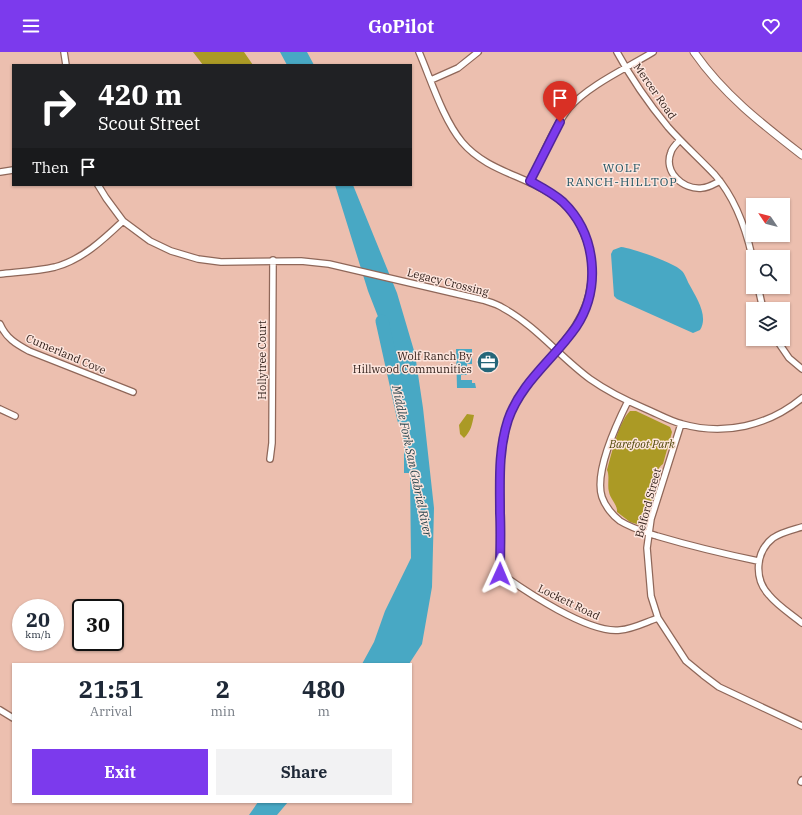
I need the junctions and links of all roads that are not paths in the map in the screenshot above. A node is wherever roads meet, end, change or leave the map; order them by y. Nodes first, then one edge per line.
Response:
1 (64, 52) edge
2 (419, 52) edge
3 (478, 52) edge
4 (617, 52) edge
5 (653, 52) edge
6 (694, 52) edge
7 (66, 64) edge
8 (626, 68) junction
9 (432, 80) junction
10 (680, 140) junction
11 (802, 155) edge
12 (12, 170) edge
13 (0, 172) edge
14 (530, 181) junction
15 (720, 181) junction
16 (99, 186) edge
17 (123, 221) junction
18 (751, 250) edge
19 (273, 260) junction
20 (0, 274) edge
21 (0, 324) edge
22 (781, 346) edge
23 (557, 350) junction
24 (802, 369) edge
25 (133, 392) dead end
26 (802, 398) edge
27 (628, 401) junction
28 (0, 409) edge
29 (15, 416) dead end
30 (681, 424) junction
31 (270, 459) dead end
32 (802, 526) edge
33 (649, 533) junction
34 (758, 561) junction
35 (658, 618) junction
36 (802, 623) edge
37 (0, 710) edge
38 (12, 717) edge
39 (802, 726) edge

1 - 7 street
2 - 9 street
3 - 9 street
4 - 8 street, Mercer Road
5 - 8 street
6 - 11 street
8 - 10 street, Mercer Road
8 - 14 street
9 - 14 street
10 - 15 street, Mercer Road
10 - 15 street
12 - 13 street
14 - 23 street
15 - 18 street, Mercer Road
16 - 17 street, Legacy Crossing
17 - 19 street, Legacy Crossing
17 - 20 street
19 - 23 street, Legacy Crossing
19 - 31 street, Hollytree Court
21 - 25 street, Cumerland Cove
22 - 24 street
23 - 27 street, Legacy Crossing
23 - 35 street, Lockett Road
26 - 30 street, Legacy Crossing
27 - 30 street, Legacy Crossing
27 - 33 street
28 - 29 street
30 - 33 street, Belford Street
32 - 34 street
33 - 34 street
33 - 35 street, Belford Street
34 - 36 street
35 - 39 street, Belford Street
37 - 38 street

